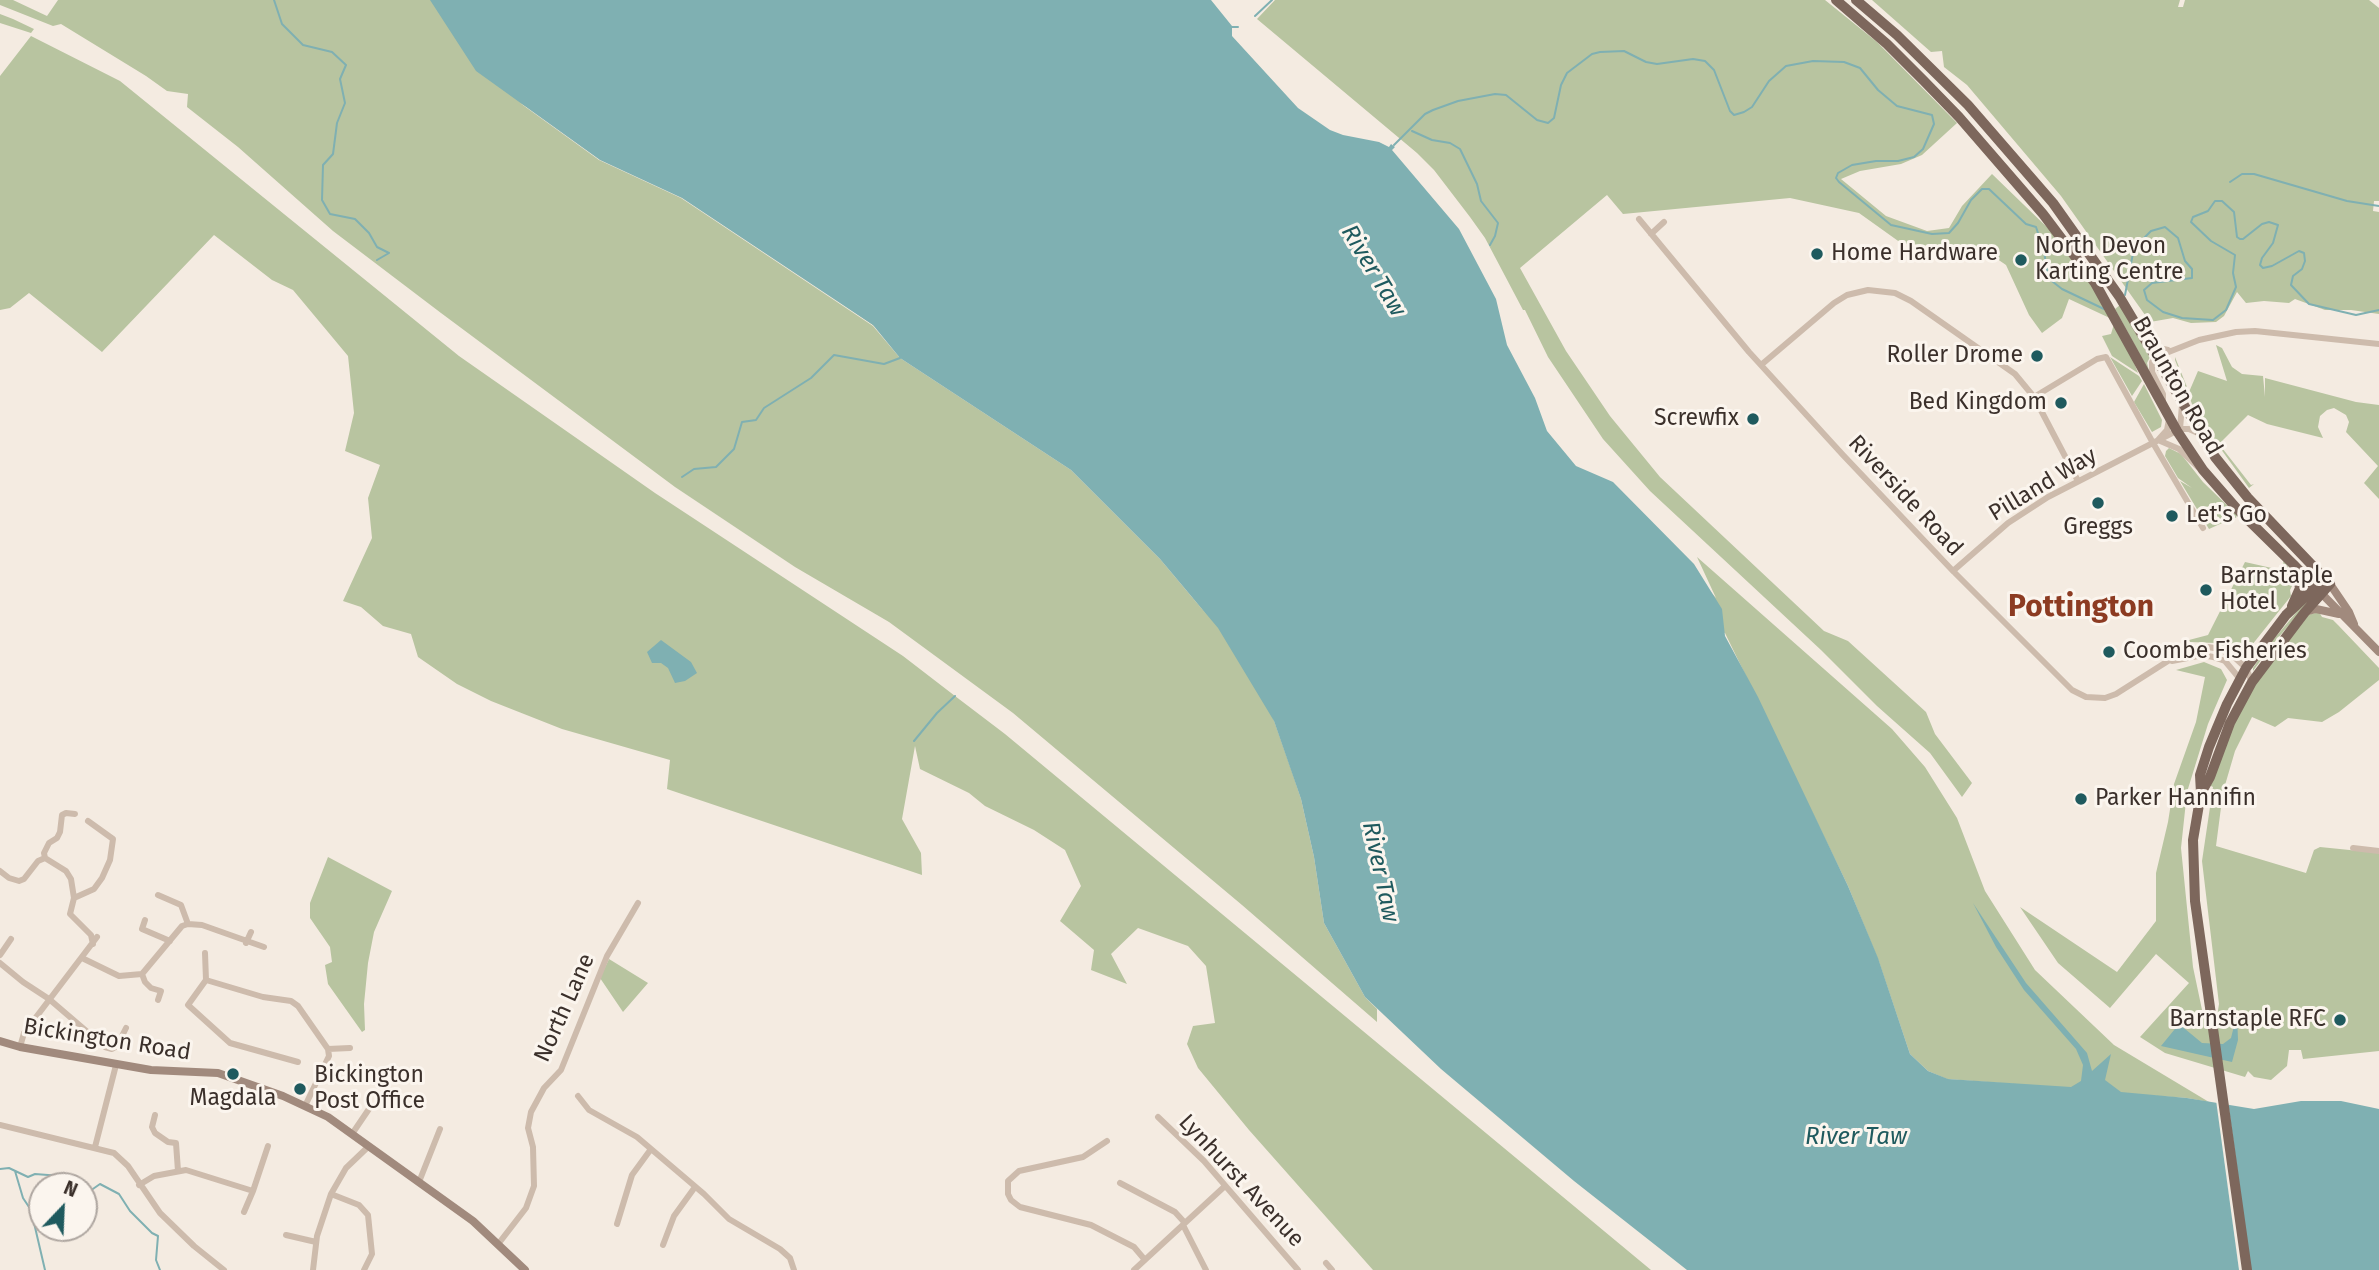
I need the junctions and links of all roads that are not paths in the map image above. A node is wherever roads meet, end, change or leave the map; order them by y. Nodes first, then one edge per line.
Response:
1 (1836, 0) edge
2 (1856, 0) edge
3 (1639, 219) dead end
4 (1664, 222) dead end
5 (1651, 234) junction
6 (2144, 337) junction
7 (2379, 344) edge
8 (2170, 351) junction
9 (2157, 357) junction
10 (1762, 365) junction
11 (2162, 368) junction
12 (2034, 397) junction
13 (2162, 404) junction
14 (2182, 405) junction
15 (2169, 417) junction
16 (2179, 430) junction
17 (2200, 435) junction
18 (2155, 442) junction
19 (2203, 470) junction
20 (2078, 481) junction
21 (2203, 528) dead end
22 (2294, 564) junction
23 (1952, 571) junction
24 (2327, 581) junction
25 (2318, 590) junction
26 (2305, 612) junction
27 (2339, 614) junction
28 (2286, 615) junction
29 (2355, 626) junction
30 (2379, 652) edge
31 (2170, 661) junction
32 (2246, 668) junction
33 (2240, 680) junction
34 (2252, 682) junction
35 (2201, 793) junction
36 (75, 814) dead end
37 (88, 821) dead end
38 (2353, 848) dead end
39 (2379, 851) edge
40 (46, 858) junction
41 (0, 871) edge
42 (158, 895) dead end
43 (74, 898) junction
44 (166, 898) junction
45 (638, 903) dead end
46 (162, 908) dead end
47 (145, 920) dead end
48 (188, 923) junction
49 (251, 932) dead end
50 (11, 939) dead end
51 (170, 941) junction
52 (246, 943) junction
53 (264, 947) dead end
54 (205, 953) dead end
55 (0, 955) edge
56 (82, 958) junction
57 (0, 962) edge
58 (142, 974) junction
59 (206, 980) junction
60 (49, 999) junction
61 (180, 999) dead end
62 (158, 1000) dead end
63 (188, 1005) junction
64 (126, 1028) dead end
65 (0, 1041) edge
66 (20, 1047) junction
67 (350, 1048) dead end
68 (328, 1049) junction
69 (298, 1062) dead end
70 (117, 1065) junction
71 (578, 1096) dead end
72 (305, 1106) junction
73 (371, 1106) dead end
74 (1158, 1117) dead end
75 (151, 1118) dead end
76 (0, 1125) edge
77 (440, 1129) dead end
78 (176, 1133) dead end
79 (352, 1134) junction
80 (1107, 1141) dead end
81 (176, 1143) junction
82 (268, 1146) dead end
83 (369, 1146) junction
84 (95, 1147) junction
85 (651, 1149) junction
86 (178, 1171) junction
87 (419, 1182) junction
88 (1120, 1183) dead end
89 (139, 1185) junction
90 (1225, 1186) junction
91 (695, 1187) junction
92 (253, 1191) junction
93 (331, 1194) junction
94 (244, 1212) dead end
95 (617, 1224) dead end
96 (1184, 1224) junction
97 (286, 1235) dead end
98 (316, 1242) junction
99 (499, 1243) junction
100 (663, 1245) dead end
101 (1144, 1261) junction
102 (1326, 1263) dead end
103 (224, 1270) edge
104 (313, 1270) edge
105 (363, 1270) edge
106 (525, 1270) edge
107 (794, 1270) edge
108 (1134, 1270) edge
109 (1147, 1270) edge
110 (1206, 1270) edge
111 (1298, 1270) edge
112 (1332, 1270) edge
113 (2247, 1270) edge

1 - 13 main road, Braunton Road
2 - 6 main road, Braunton Road
3 - 5 street, Riverside Road
4 - 5 street
5 - 10 street, Riverside Road
6 - 8 street
6 - 9 main road, Braunton Road
7 - 8 street
8 - 9 street
8 - 11 street
9 - 11 main road, Braunton Road
9 - 13 street
10 - 12 street
10 - 23 street, Riverside Road
11 - 14 main road, Braunton Road
12 - 18 street
12 - 20 street
13 - 15 main road, Braunton Road
14 - 16 street
14 - 17 main road, Braunton Road
15 - 16 main road, Braunton Road
15 - 18 street
16 - 17 street
16 - 18 street, Pilland Way
16 - 19 main road, Braunton Road
17 - 24 main road, Braunton Road
18 - 19 street
18 - 20 street, Pilland Way
18 - 21 street
19 - 22 main road, Braunton Road
20 - 23 street, Pilland Way
22 - 25 main road, Braunton Road
22 - 28 main road
23 - 31 street, Riverside Road
24 - 25 main road
24 - 29 main road, Braunton Road
25 - 26 main road
25 - 27 main road, Braunton Road
25 - 28 main road
26 - 27 main road
26 - 34 main road
27 - 29 main road, Braunton Road
28 - 32 main road
29 - 30 main road, Braunton Road
31 - 32 street, Riverside Road
31 - 33 street, Riverside Road
32 - 33 main road
32 - 34 street
33 - 35 main road
34 - 35 main road
35 - 113 main road
36 - 40 street
37 - 43 street
38 - 39 street
40 - 41 street
40 - 43 street
42 - 44 street
43 - 56 street
44 - 46 street
44 - 48 street
45 - 99 street, North Lane
47 - 51 street
48 - 51 street
48 - 52 street
49 - 52 street
50 - 55 street
51 - 58 street
52 - 53 street
54 - 59 street
56 - 58 street
56 - 60 street
57 - 60 street
58 - 62 street
59 - 63 street
59 - 68 street
60 - 64 street
60 - 66 street
61 - 63 street
63 - 69 street
65 - 66 main road, Bickington Road
66 - 70 main road, Bickington Road
67 - 68 street
68 - 72 street
70 - 72 main road, Bickington Road
70 - 84 street
71 - 85 street
72 - 79 main road, Bickington Road
73 - 79 street
74 - 90 street, Lynhurst Avenue
75 - 81 street
76 - 84 street
77 - 87 street
78 - 81 street
79 - 83 main road, Bickington Road
80 - 101 street
81 - 86 street
82 - 92 street
83 - 87 main road, Bickington Road
83 - 93 street
84 - 89 street
85 - 91 street
85 - 95 street
86 - 89 street
86 - 92 street
87 - 99 main road, Bickington Road
88 - 96 street
89 - 103 street
90 - 96 street
90 - 111 street, Lynhurst Avenue
91 - 100 street
91 - 107 street
92 - 94 street
93 - 98 street
93 - 105 street
96 - 101 street
96 - 110 street
97 - 98 street
98 - 104 street
99 - 106 main road, Bickington Road
101 - 108 street
101 - 109 street
102 - 112 street

